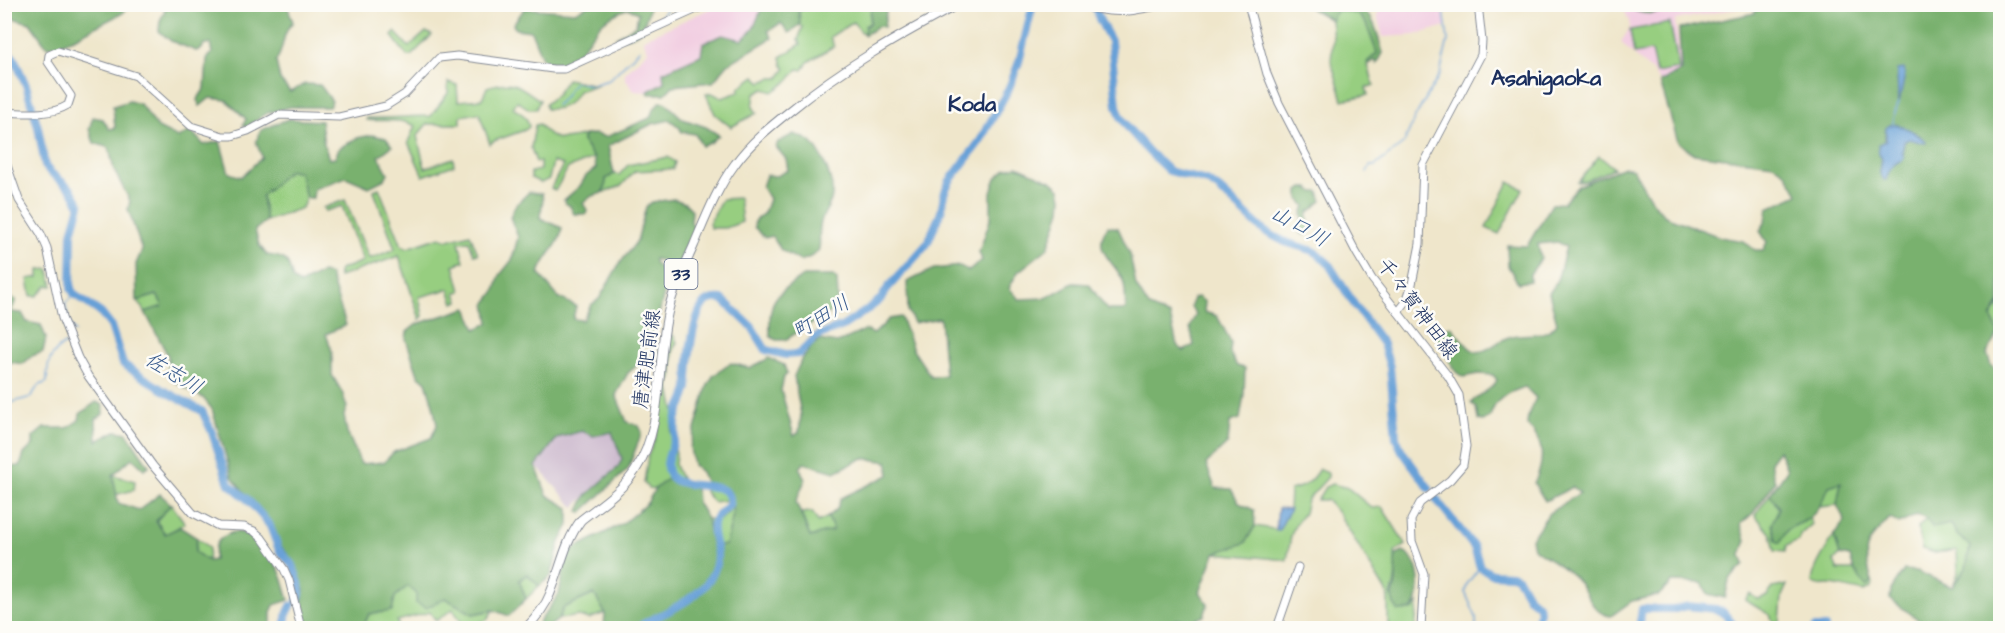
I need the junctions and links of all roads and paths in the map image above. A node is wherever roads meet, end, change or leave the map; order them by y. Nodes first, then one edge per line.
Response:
1 (708, 4) edge
2 (959, 4) edge
3 (1075, 4) edge
4 (1165, 4) edge
5 (1248, 4) edge
6 (1362, 4) edge
7 (1373, 4) edge
8 (1478, 4) edge
9 (4, 112) edge
10 (4, 157) edge
11 (1398, 312) junction
12 (1298, 567) dead end
13 (301, 628) edge
14 (526, 628) edge
15 (1277, 628) edge
16 (1421, 628) edge

1 - 9 street
2 - 14 main road, 唐津肥前線 / 33
3 - 4 street
5 - 11 street, 千々賀神田線
6 - 7 street
8 - 11 street
10 - 13 street
11 - 16 street, 千々賀神田線
12 - 15 street

